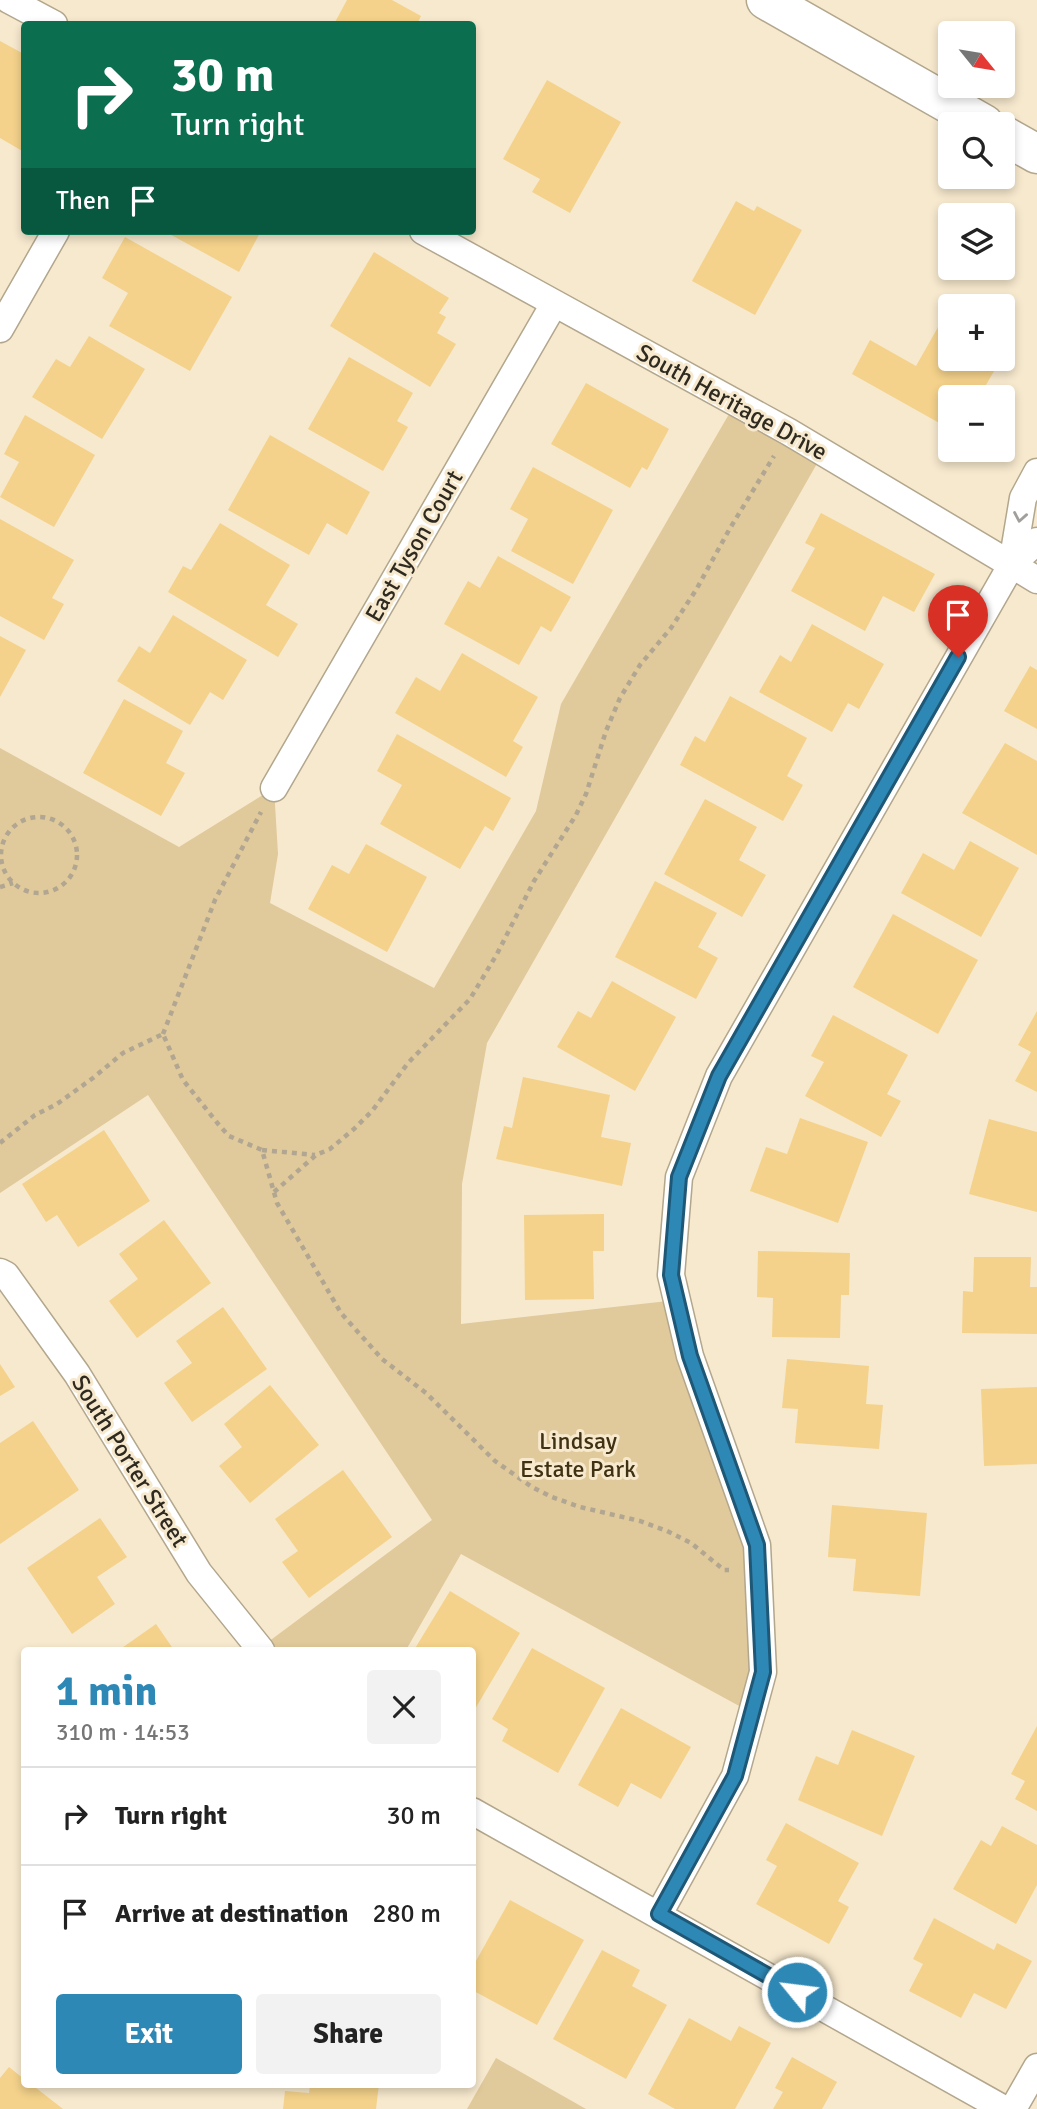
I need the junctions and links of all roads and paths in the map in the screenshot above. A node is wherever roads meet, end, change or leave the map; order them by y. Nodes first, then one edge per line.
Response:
1 (9, 0) edge
2 (766, 0) edge
3 (48, 21) edge
4 (963, 112) edge
5 (1015, 142) edge
6 (1037, 154) edge
7 (54, 235) edge
8 (431, 235) edge
9 (554, 304) junction
10 (0, 329) edge
11 (789, 432) junction
12 (1037, 472) edge
13 (1037, 541) edge
14 (1012, 564) junction
15 (1037, 580) edge
16 (274, 788) joint
17 (13, 883) junction
18 (0, 887) edge
19 (163, 1034) junction
20 (0, 1143) edge
21 (262, 1150) junction
22 (316, 1155) junction
23 (274, 1192) junction
24 (0, 1272) edge
25 (759, 1574) junction
26 (259, 1647) edge
27 (476, 1813) edge
28 (659, 1914) junction
29 (1037, 2067) edge
30 (1004, 2109) edge
31 (1013, 2109) edge

1 - 3 street
2 - 4 main road
5 - 6 main road
7 - 10 street
8 - 9 street, South Heritage Drive
9 - 11 street, South Heritage Drive
9 - 16 street, East Tyson Court
11 - 14 street, South Heritage Drive
11 - 22 path
12 -> 14 street
13 - 14 street
14 - 15 street, South Heritage Drive
14 - 25 street
16 - 19 path
17 - 17 path
17 - 18 path
19 - 20 path
19 - 21 path
21 - 22 path
21 - 23 path
22 - 23 path
23 - 25 path
24 - 26 street, South Porter Street
25 - 28 street
27 - 28 street
28 - 30 street
29 - 31 street

